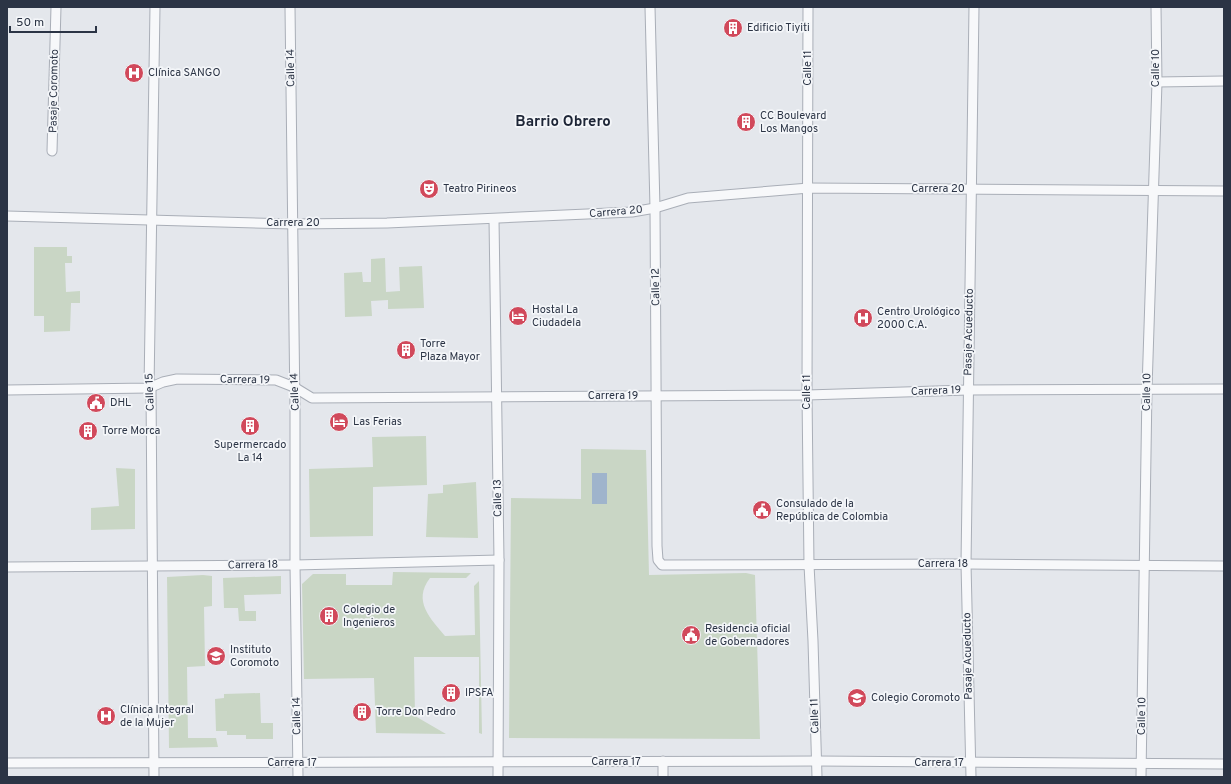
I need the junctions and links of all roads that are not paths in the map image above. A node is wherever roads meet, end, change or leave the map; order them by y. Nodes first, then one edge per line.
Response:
1 (56, 7) edge
2 (155, 7) edge
3 (290, 7) edge
4 (650, 7) edge
5 (808, 7) edge
6 (974, 7) edge
7 (1156, 7) edge
8 (1224, 81) edge
9 (1156, 82) junction
10 (52, 151) dead end
11 (808, 188) junction
12 (973, 189) junction
13 (1152, 191) junction
14 (1224, 191) edge
15 (655, 208) junction
16 (7, 216) edge
17 (494, 219) junction
18 (152, 221) junction
19 (293, 224) junction
20 (294, 387) junction
21 (149, 388) junction
22 (1147, 389) junction
23 (7, 390) edge
24 (968, 390) junction
25 (1224, 390) edge
26 (807, 395) junction
27 (496, 396) junction
28 (657, 396) junction
29 (499, 560) junction
30 (966, 564) junction
31 (295, 565) junction
32 (662, 565) joint
33 (809, 565) junction
34 (1144, 565) junction
35 (7, 566) edge
36 (152, 566) junction
37 (1224, 566) edge
38 (663, 761) junction
39 (817, 761) junction
40 (498, 762) junction
41 (7, 763) edge
42 (154, 763) junction
43 (970, 763) junction
44 (298, 764) junction
45 (1141, 764) junction
46 (1224, 764) edge
47 (154, 777) edge
48 (298, 777) edge
49 (498, 777) edge
50 (663, 777) edge
51 (817, 777) edge
52 (971, 777) edge
53 (1141, 777) edge

1 - 10 street, Pasaje Coromoto
2 - 18 street, Calle 15
3 - 19 street, Calle 14
4 - 15 street, Calle 12
5 - 11 street, Calle 11
6 - 12 street, Pasaje Acueducto
7 - 9 street, Calle 10
8 - 9 street
9 - 13 street, Calle 10
11 - 12 street, Carrera 20
11 - 15 street, Carrera 20
11 - 26 street, Calle 11
12 - 13 street, Carrera 20
12 - 24 street, Pasaje Acueducto
13 - 14 street, Carrera 20
13 - 22 street, Calle 10
15 - 17 street, Carrera 20
15 - 28 street, Calle 12
16 - 18 street, Carrera 20
17 - 19 street, Carrera 20
17 - 27 street, Calle 13
18 - 19 street, Carrera 20
18 - 21 street, Calle 15
19 - 20 street, Calle 14
20 - 21 street, Carrera 19
20 - 27 street, Carrera 19
20 - 31 street, Calle 14
21 - 23 street, Carrera 19
21 - 36 street, Calle 15
22 - 24 street, Carrera 19
22 - 25 street, Carrera 19
22 - 34 street, Calle 10
24 - 26 street, Carrera 19
24 - 30 street, Pasaje Acueducto
26 - 28 street, Carrera 19
26 - 33 street, Calle 11
27 - 28 street, Carrera 19
27 - 29 street, Calle 13
28 - 32 street, Calle 12
29 - 31 street, Carrera 18
29 - 40 street, Calle 13
30 - 33 street, Carrera 18
30 - 34 street, Carrera 18
30 - 43 street, Pasaje Acueducto
31 - 36 street, Carrera 18
31 - 44 street, Calle 14
32 - 33 street, Carrera 18
33 - 39 street, Calle 11
34 - 37 street, Carrera 18
34 - 45 street, Calle 10
35 - 36 street, Carrera 18
36 - 42 street, Calle 15
38 - 39 street, Carrera 17
38 - 40 street, Carrera 17
38 - 50 street
39 - 43 street, Carrera 17
39 - 51 street, Calle 11
40 - 44 street, Carrera 17
40 - 49 street, Calle 13
41 - 42 street, Carrera 17
42 - 44 street, Carrera 17
42 - 47 street, Calle 15
43 - 45 street, Carrera 17
43 - 52 street, Pasaje Acueducto
44 - 48 street, Calle 14
45 - 46 street, Carrera 17
45 - 53 street, Calle 10

